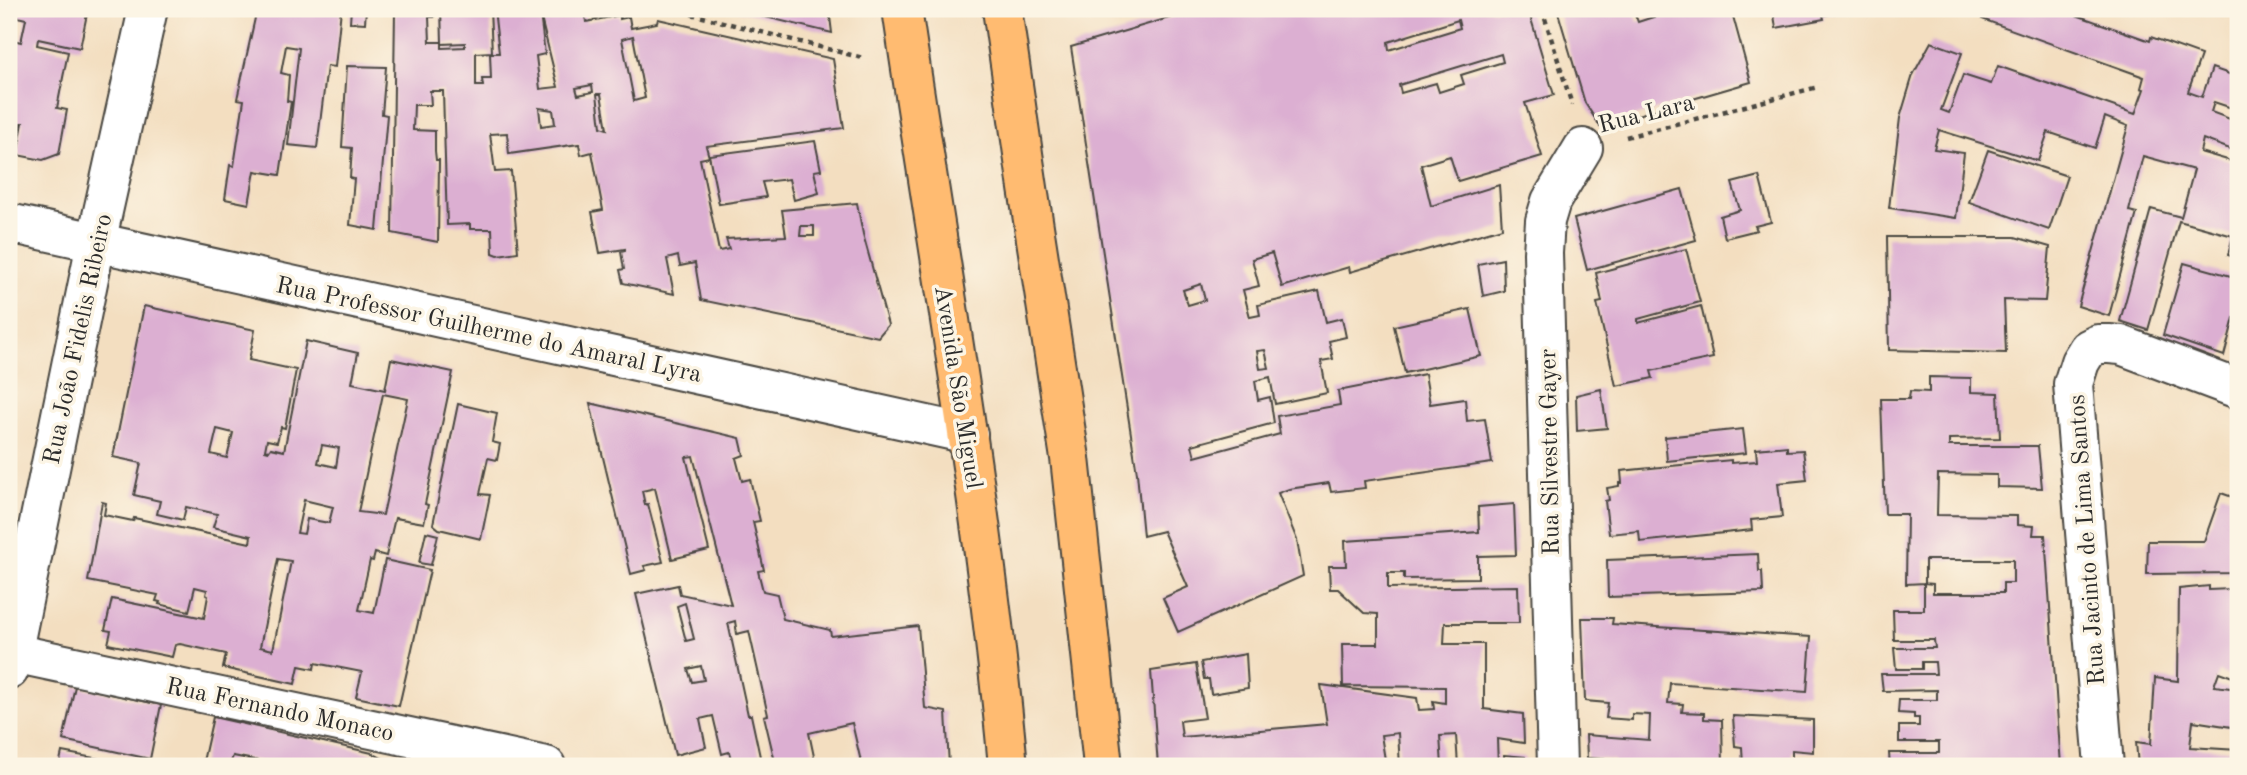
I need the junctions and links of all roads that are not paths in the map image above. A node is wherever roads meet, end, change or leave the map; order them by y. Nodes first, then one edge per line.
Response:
1 (148, 9) edge
2 (902, 9) edge
3 (1002, 9) edge
4 (1583, 148) road end
5 (9, 223) edge
6 (96, 243) junction
7 (2238, 388) edge
8 (968, 435) junction
9 (11, 662) edge
10 (412, 752) edge
11 (546, 766) edge
12 (1008, 766) edge
13 (1102, 766) edge
14 (1557, 766) edge
15 (2104, 766) edge

1 - 6 street, Rua João Fidelis Ribeiro
2 - 8 main road, Avenida São Miguel
3 - 13 main road
4 - 14 street, Rua Silvestre Gayer
5 - 6 street, Rua Professor Guilherme do Amaral Lyra
6 - 8 street, Rua Professor Guilherme do Amaral Lyra
6 - 9 street, Rua João Fidelis Ribeiro
7 - 15 street, Rua Jacinto de Lima Santos
8 - 12 main road, Avenida São Miguel
9 - 10 street, Rua Fernando Monaco
10 - 11 street, Rua Fernando Monaco

